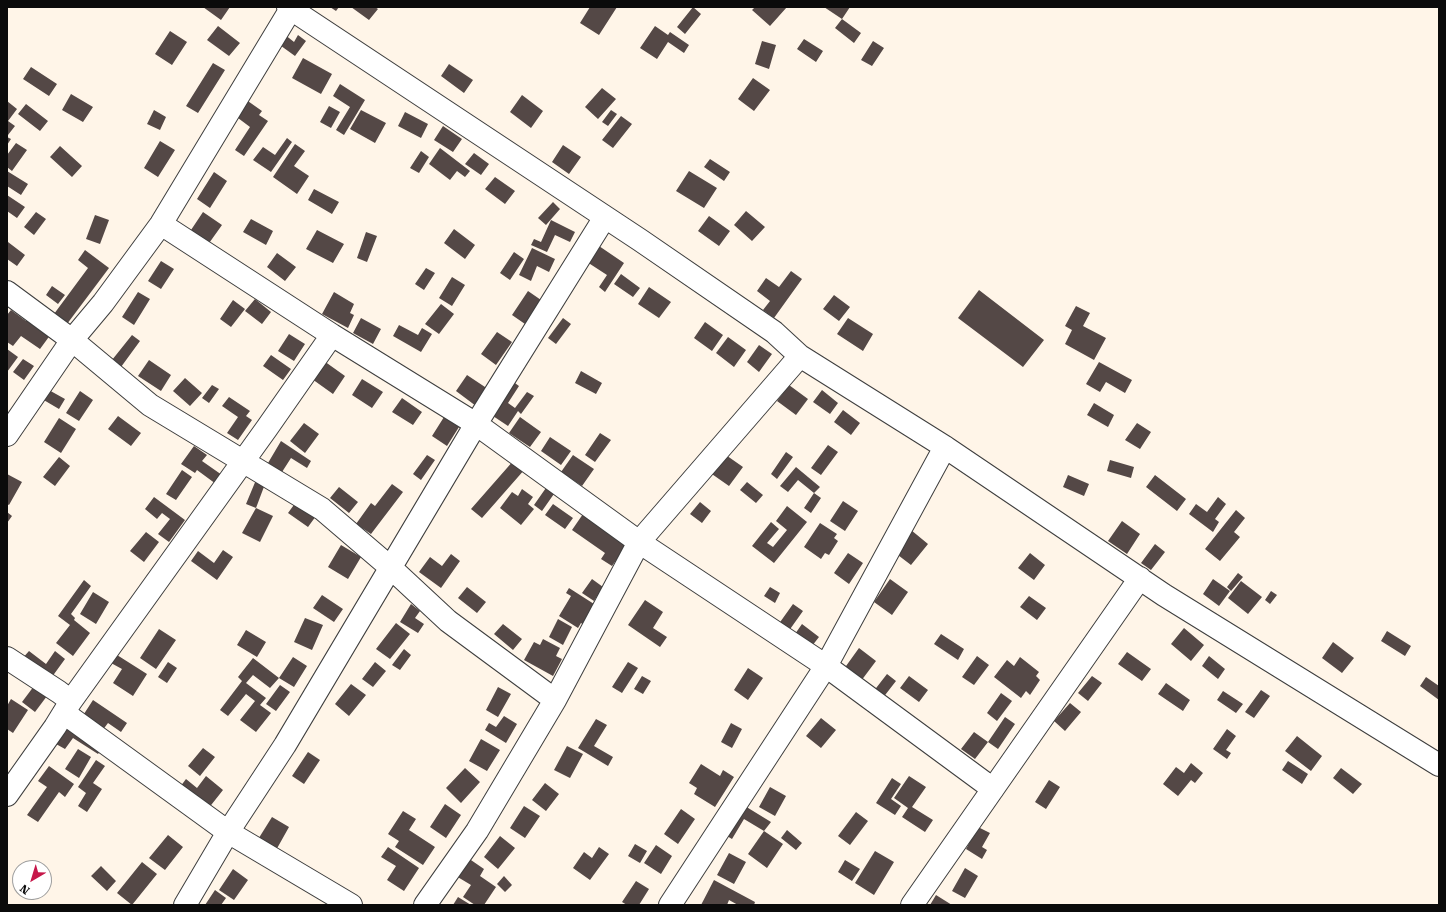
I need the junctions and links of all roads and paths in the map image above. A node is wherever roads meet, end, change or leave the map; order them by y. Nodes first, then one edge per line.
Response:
1 (290, 8) edge
2 (605, 217) junction
3 (161, 224) junction
4 (7, 292) edge
5 (332, 335) junction
6 (72, 340) junction
7 (800, 356) junction
8 (476, 424) junction
9 (7, 435) edge
10 (945, 447) junction
11 (242, 462) junction
12 (639, 542) junction
13 (391, 568) junction
14 (1140, 578) junction
15 (7, 658) edge
16 (826, 666) junction
17 (555, 700) junction
18 (68, 707) junction
19 (1439, 765) edge
20 (993, 789) junction
21 (7, 795) edge
22 (228, 832) junction
23 (185, 905) edge
24 (351, 905) edge
25 (425, 905) edge
26 (670, 905) edge
27 (912, 905) edge

1 - 2 street
1 - 3 street
2 - 7 street
2 - 8 street
3 - 5 street
3 - 6 street
4 - 6 street
5 - 8 street
5 - 11 street
6 - 9 street
6 - 11 street
7 - 10 street
7 - 12 street
8 - 12 street
8 - 13 street
10 - 14 street
10 - 16 street
11 - 13 street
11 - 18 street
12 - 16 street
12 - 17 street
13 - 17 street
13 - 22 street
14 - 19 street
14 - 20 street
15 - 18 street
16 - 20 street
16 - 26 street
17 - 25 street
18 - 21 street
18 - 22 street
20 - 27 street
22 - 23 street
22 - 24 street

